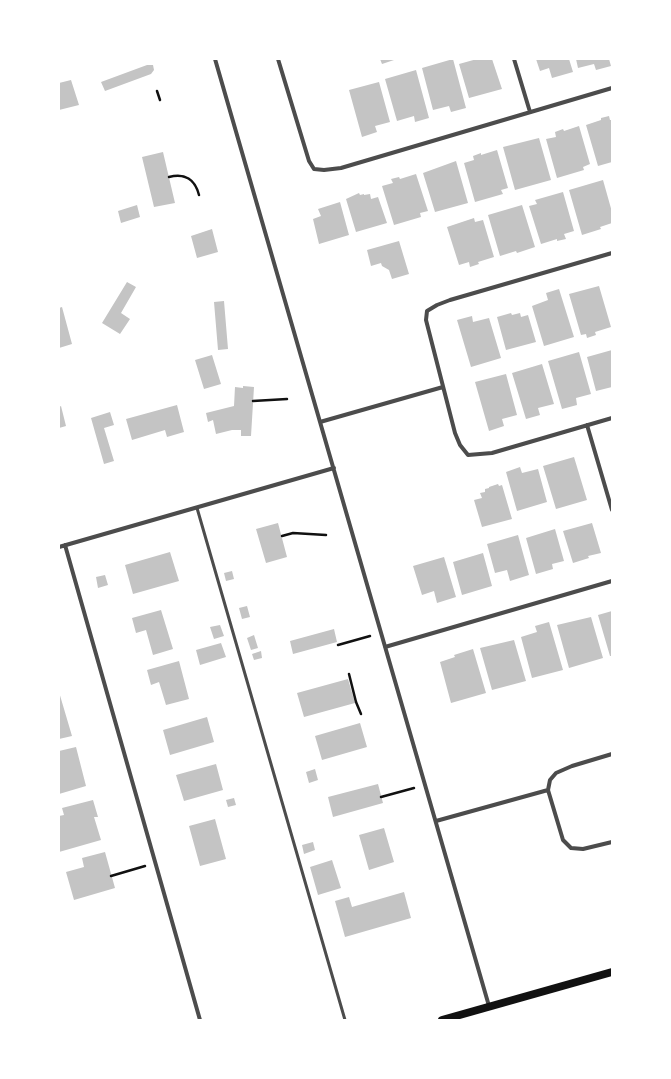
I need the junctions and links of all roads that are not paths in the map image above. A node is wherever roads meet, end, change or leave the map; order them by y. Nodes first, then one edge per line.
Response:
1 (216, 59) edge
2 (278, 59) edge
3 (514, 59) edge
4 (612, 88) edge
5 (530, 112) junction
6 (612, 253) edge
7 (443, 386) junction
8 (612, 418) edge
9 (320, 422) junction
10 (588, 425) junction
11 (334, 468) junction
12 (197, 508) junction
13 (612, 510) edge
14 (65, 545) junction
15 (59, 547) edge
16 (612, 581) edge
17 (385, 647) junction
18 (612, 754) edge
19 (548, 790) junction
20 (436, 822) junction
21 (612, 842) edge
22 (612, 972) edge
23 (489, 1006) junction
24 (200, 1020) edge
25 (345, 1020) edge
26 (442, 1020) edge

1 - 9 street
2 - 5 street
3 - 5 street
4 - 5 street
6 - 7 street
7 - 9 street
7 - 10 street
8 - 10 street
9 - 11 street
10 - 13 street
11 - 12 street
11 - 17 street
12 - 14 street
12 - 25 lane
14 - 15 street
14 - 24 street
16 - 17 street
17 - 20 street
18 - 19 street
19 - 20 street
19 - 21 street
20 - 23 street
22 - 23 main road
23 - 26 main road

